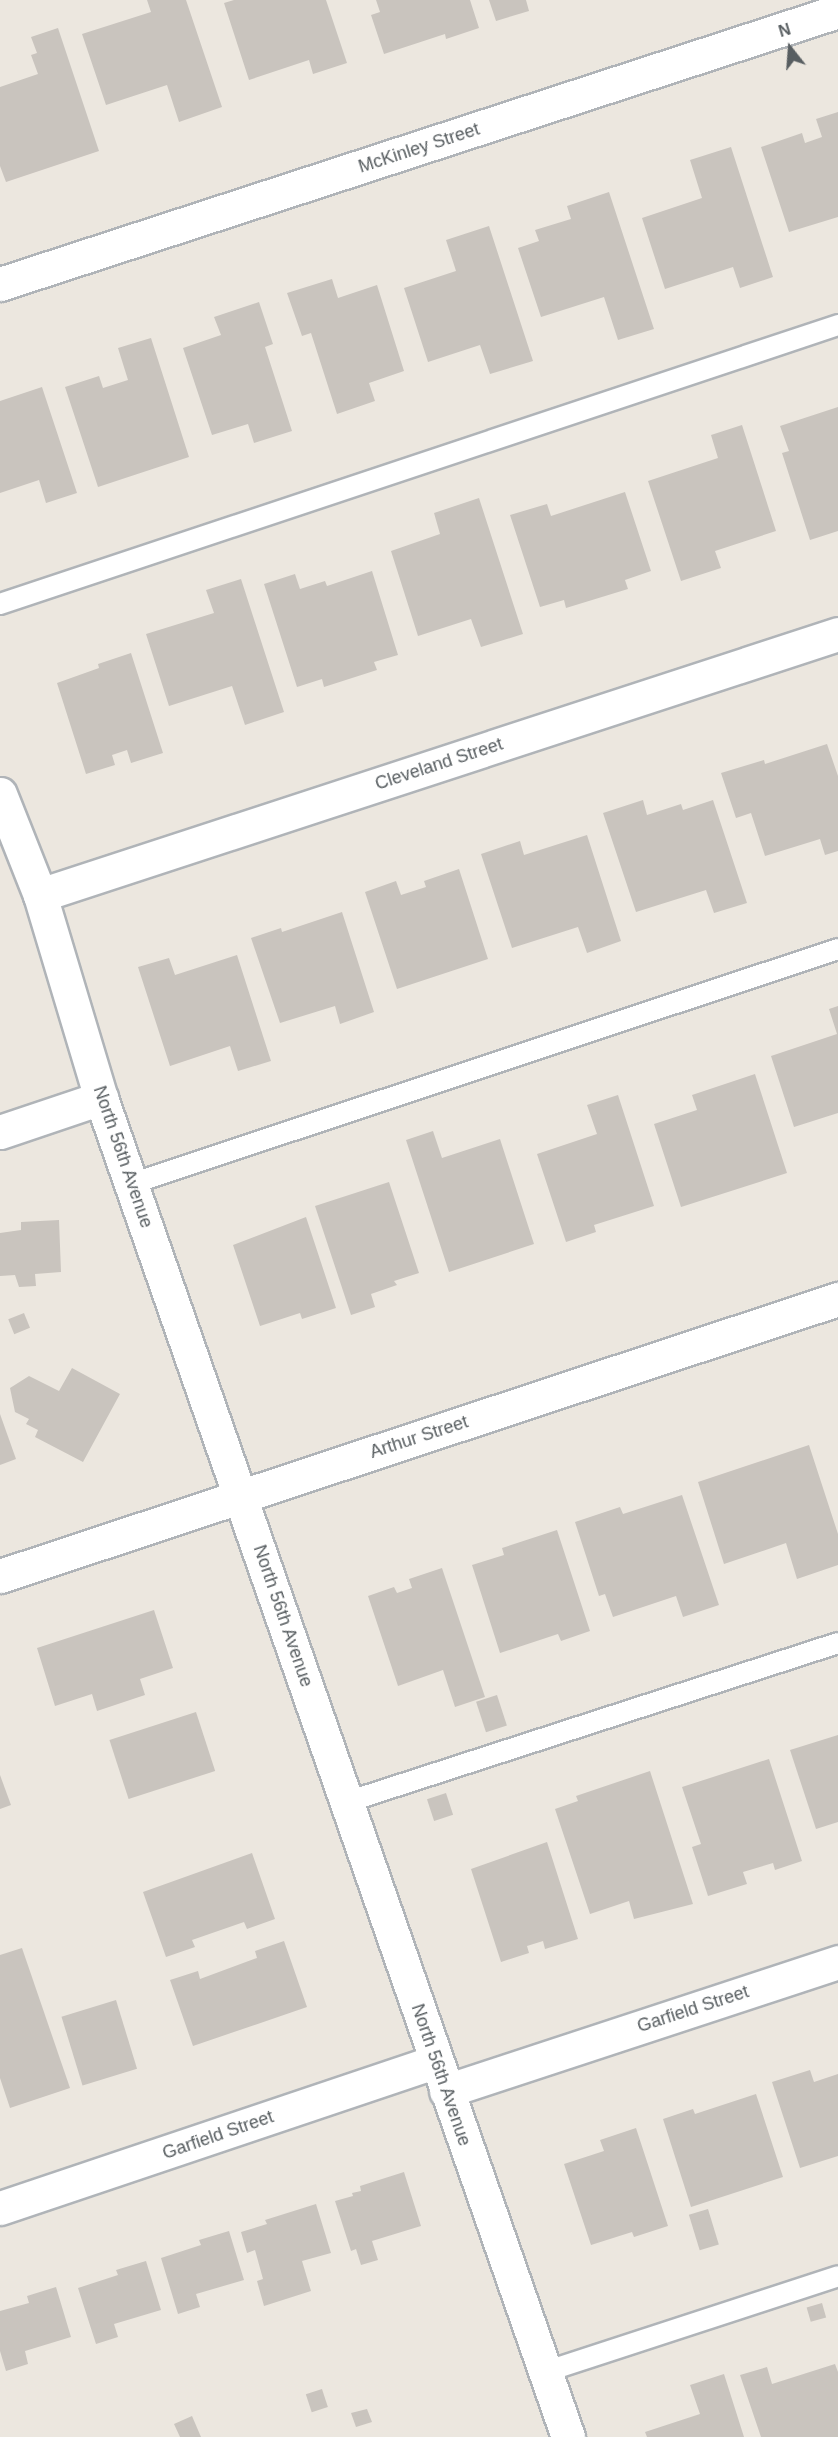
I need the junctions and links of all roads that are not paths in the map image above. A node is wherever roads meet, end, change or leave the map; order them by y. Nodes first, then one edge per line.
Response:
1 (838, 11) edge
2 (0, 284) edge
3 (838, 325) edge
4 (0, 604) edge
5 (838, 634) edge
6 (0, 794) edge
7 (40, 895) junction
8 (838, 949) edge
9 (101, 1098) junction
10 (0, 1132) edge
11 (131, 1184) junction
12 (838, 1299) edge
13 (241, 1496) junction
14 (0, 1576) edge
15 (838, 1643) edge
16 (347, 1802) junction
17 (838, 1962) edge
18 (441, 2076) junction
19 (0, 2208) edge
20 (838, 2276) edge
21 (545, 2372) junction
22 (568, 2437) edge

1 - 2 street, McKinley Street
3 - 4 lane
5 - 7 street, Cleveland Street
6 - 7 street, North 56th Avenue
7 - 9 street, North 56th Avenue
8 - 11 lane
9 - 10 street
9 - 11 street, North 56th Avenue
11 - 13 street, North 56th Avenue
12 - 13 street, Arthur Street
13 - 14 street, Arthur Street
13 - 16 street, North 56th Avenue
15 - 16 lane
16 - 18 street, North 56th Avenue
17 - 18 street, Garfield Street
18 - 19 street, Garfield Street
18 - 21 street, North 56th Avenue
20 - 21 lane
21 - 22 street, North 56th Avenue

